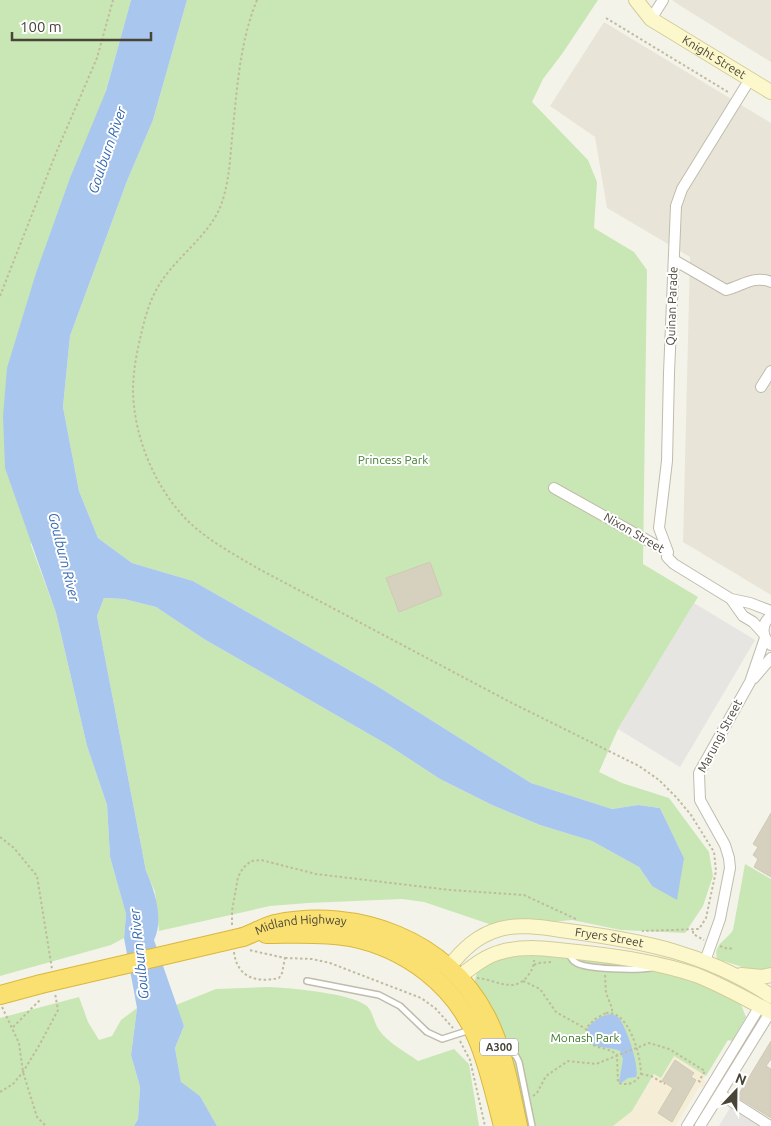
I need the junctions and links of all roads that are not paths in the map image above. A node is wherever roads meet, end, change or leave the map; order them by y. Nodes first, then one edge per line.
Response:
1 (636, 0) edge
2 (663, 0) edge
3 (653, 21) junction
4 (750, 79) junction
5 (771, 92) edge
6 (674, 260) junction
7 (771, 282) edge
8 (771, 371) edge
9 (761, 388) dead end
10 (554, 488) dead end
11 (668, 552) junction
12 (731, 599) junction
13 (771, 611) edge
14 (771, 616) edge
15 (766, 639) edge
16 (771, 658) edge
17 (750, 682) junction
18 (239, 939) junction
19 (567, 951) junction
20 (705, 961) junction
21 (664, 966) junction
22 (454, 972) junction
23 (733, 974) junction
24 (771, 975) edge
25 (698, 976) junction
26 (307, 981) dead end
27 (440, 983) junction
28 (0, 995) edge
29 (769, 1003) edge
30 (473, 1029) junction
31 (498, 1043) junction
32 (725, 1063) junction
33 (735, 1069) junction
34 (720, 1094) junction
35 (701, 1103) junction
36 (711, 1108) junction
37 (503, 1126) edge
38 (518, 1126) edge
39 (532, 1126) edge
40 (687, 1126) edge
41 (700, 1126) edge
42 (770, 1126) edge

1 - 3 street
2 - 3 street
3 - 4 street, Knight Street
4 - 5 street, Knight Street
4 - 6 street, Quinan Parade
6 - 7 street
6 - 11 street, Quinan Parade
8 - 9 street
10 - 11 street, Nixon Street
11 - 12 street, Nixon Street
12 - 13 street, Nixon Street
12 - 15 street, Nixon Street
14 - 15 street, Marungi Street
15 - 17 street, Marungi Street
16 - 17 street, Marungi Street
17 - 20 street, Marungi Street
18 - 22 highway, Midland Highway / A300
18 - 27 highway, Midland Highway / A300
18 - 28 highway, A300, bridge
19 - 21 street, Fryers Street
19 - 21 lane
19 - 22 street, Fryers Street
20 - 22 street, Fryers Street
20 - 23 street, Fryers Street
20 - 25 street
21 - 25 street, Fryers Street
22 - 27 highway
22 - 31 highway, Midland Highway / A300
23 - 24 street
23 - 29 street, Fryers Street
25 - 29 street, Fryers Street
26 - 30 lane
27 - 30 highway, Midland Highway / A300
29 - 32 street
29 - 33 street
30 - 37 highway, Midland Highway / A300
31 - 38 highway, Midland Highway / A300
31 - 39 lane
32 - 33 street
32 - 35 street
33 - 34 street
34 - 36 street
34 - 42 street
35 - 36 lane
35 - 40 street
36 - 41 street

